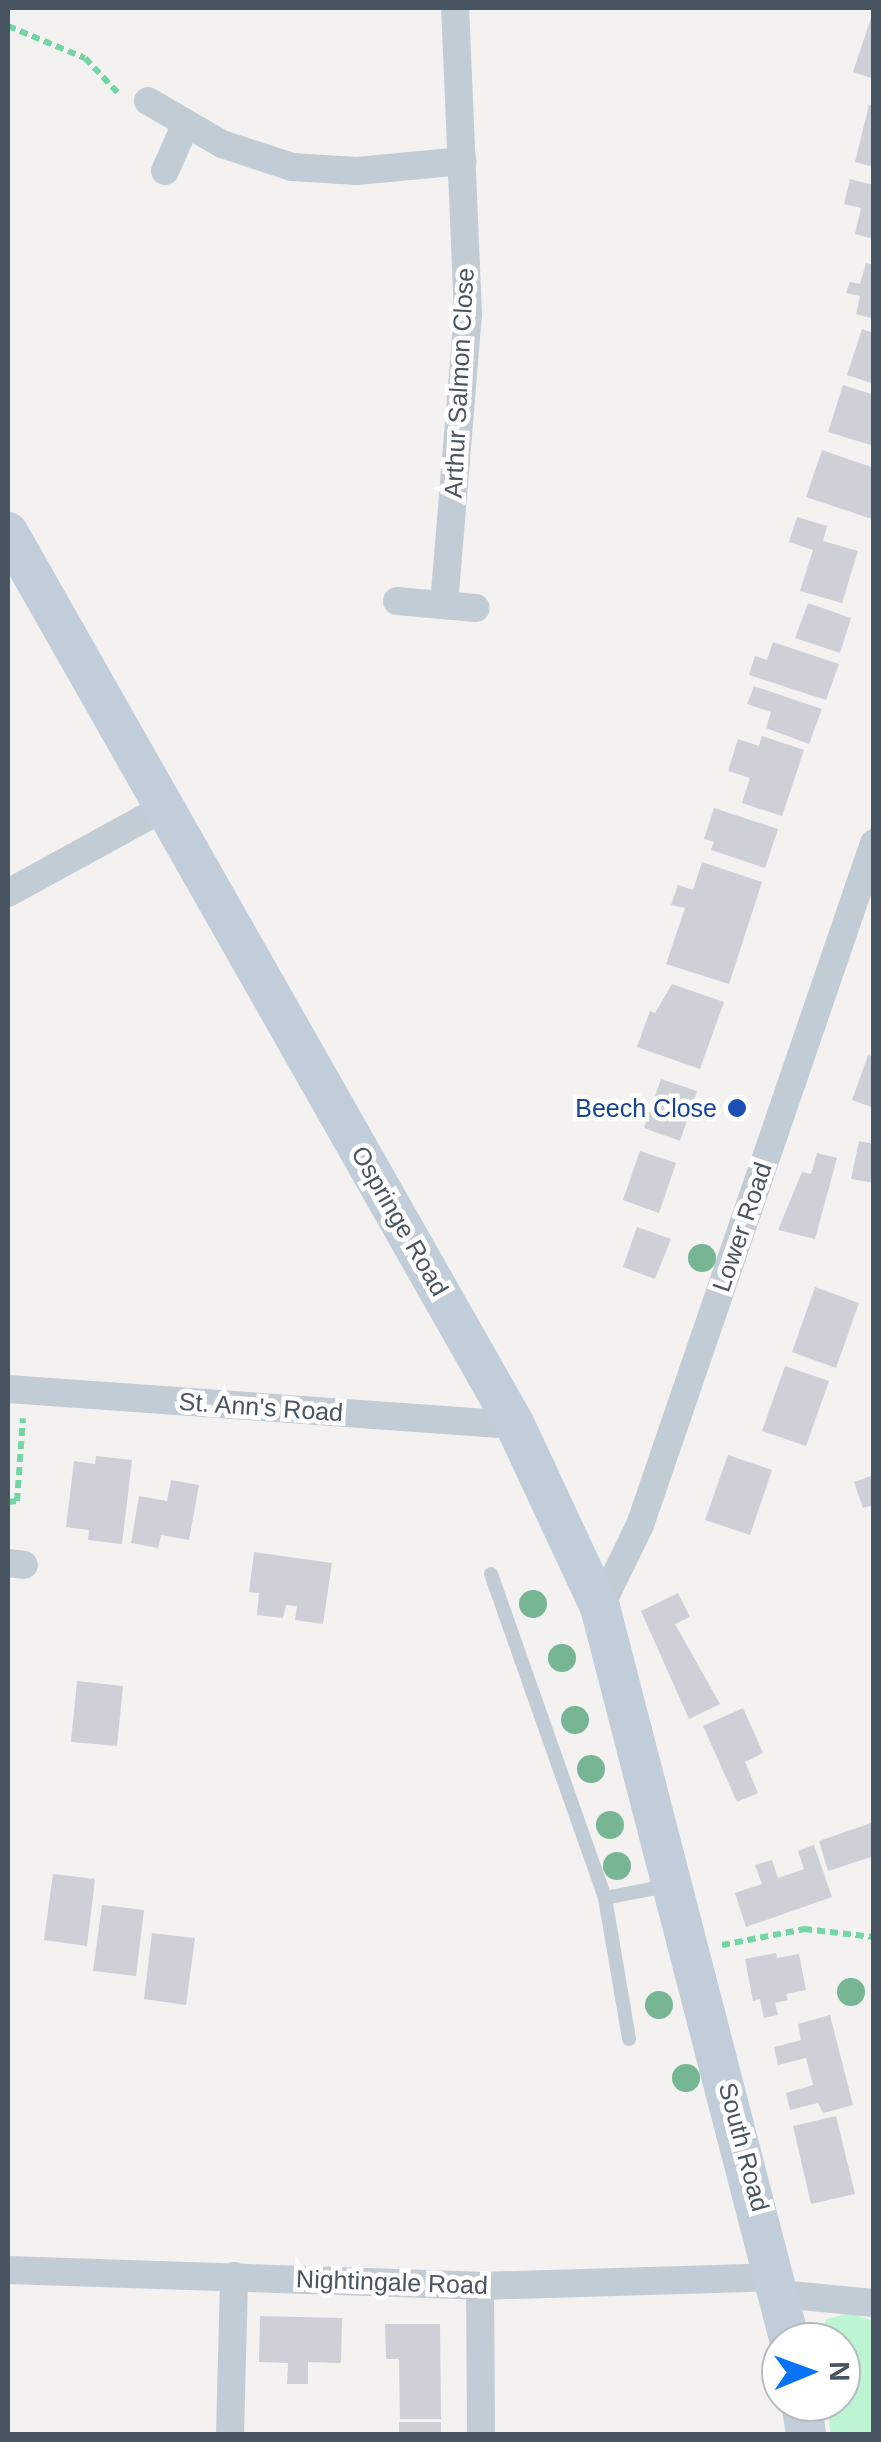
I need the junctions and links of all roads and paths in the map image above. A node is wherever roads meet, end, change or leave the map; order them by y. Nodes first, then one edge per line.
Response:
1 (454, 8) edge
2 (8, 26) edge
3 (148, 101) joint
4 (185, 126) junction
5 (463, 161) junction
6 (165, 171) dead end
7 (8, 532) edge
8 (396, 601) dead end
9 (444, 605) junction
10 (476, 608) dead end
11 (165, 808) junction
12 (874, 843) edge
13 (8, 893) edge
14 (8, 1388) edge
15 (515, 1424) junction
16 (23, 1439) dead end
17 (8, 1502) edge
18 (491, 1574) dead end
19 (600, 1607) junction
20 (673, 1885) junction
21 (605, 1898) junction
22 (874, 1936) edge
23 (693, 1953) junction
24 (629, 2039) dead end
25 (8, 2270) edge
26 (234, 2276) junction
27 (480, 2286) junction
28 (779, 2286) junction
29 (874, 2304) edge
30 (786, 2322) edge
31 (230, 2434) edge
32 (481, 2434) edge

1 - 5 street, Arthur Salmon Close
2 - 3 path
3 - 4 street
4 - 5 street
4 - 6 street
5 - 9 street, Arthur Salmon Close
7 - 11 main road, Ospringe Road
8 - 9 street
9 - 10 street
11 - 13 street
11 - 15 main road, Ospringe Road
12 - 19 street, Lower Road
14 - 15 street, St. Ann's Road
15 - 19 main road, Ospringe Road
16 - 17 path
18 - 21 lane
19 - 20 main road, Ospringe Road
20 - 21 lane
20 - 23 main road, Ospringe Road
21 - 24 lane
22 - 23 path
23 - 28 main road, South Road
25 - 26 street, Nightingale Road
26 - 27 street, Nightingale Road
26 - 31 street
27 - 28 street, Nightingale Road
27 - 32 street
28 - 29 street, Nightingale Road
28 - 30 main road, South Road

